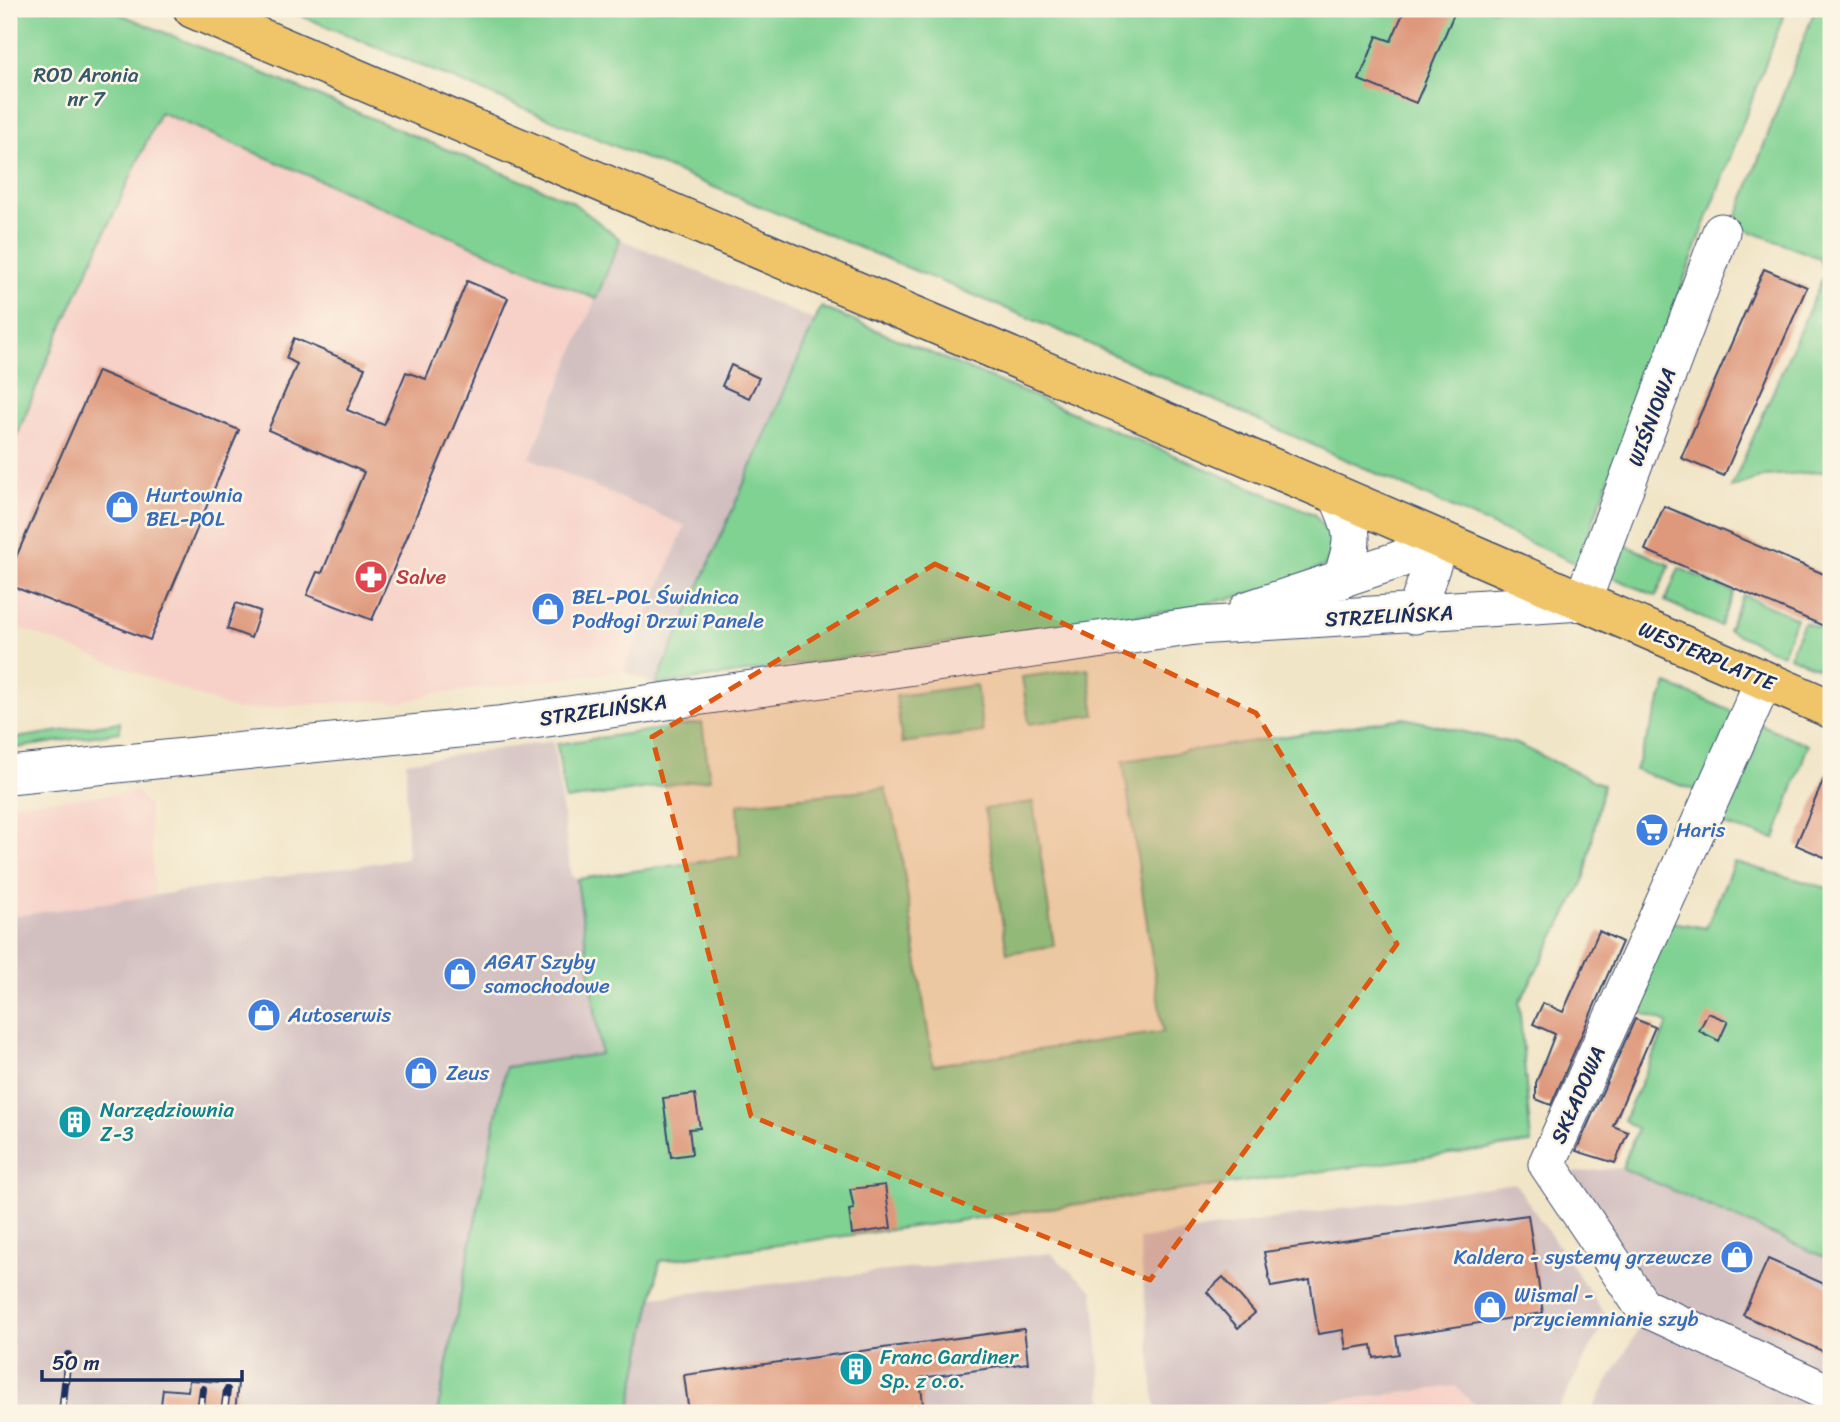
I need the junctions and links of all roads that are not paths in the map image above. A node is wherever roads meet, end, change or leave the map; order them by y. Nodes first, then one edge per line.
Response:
1 (193, 9) edge
2 (1721, 232) dead end
3 (1337, 495) junction
4 (1440, 541) junction
5 (1341, 580) junction
6 (1583, 602) junction
7 (1415, 615) junction
8 (1196, 626) junction
9 (1764, 680) junction
10 (1831, 709) edge
11 (9, 775) edge
12 (1831, 1394) edge

1 - 3 main road, WESTERPLATTE
2 - 6 street, WIŚNIOWA
3 - 4 main road, WESTERPLATTE
3 - 5 street
4 - 5 street, STRZELIŃSKA
4 - 6 main road, WESTERPLATTE
4 - 7 street
5 - 8 street, STRZELIŃSKA
6 - 7 street, STRZELIŃSKA
6 - 9 main road, WESTERPLATTE
7 - 8 street, STRZELIŃSKA
8 - 11 street, STRZELIŃSKA
9 - 10 main road, WESTERPLATTE
9 - 12 street, SKŁADOWA

